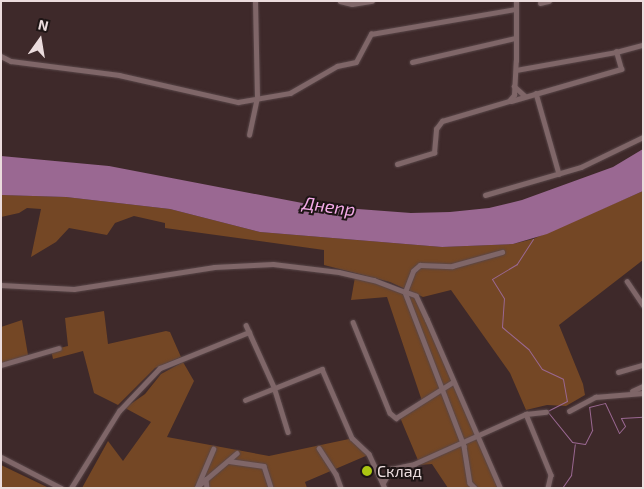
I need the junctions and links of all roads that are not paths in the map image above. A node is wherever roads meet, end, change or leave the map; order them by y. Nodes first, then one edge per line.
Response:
1 (340, 1) edge
2 (372, 1) edge
3 (516, 1) edge
4 (549, 1) edge
5 (253, 2) edge
6 (540, 3) dead end
7 (516, 9) junction
8 (515, 38) junction
9 (643, 45) edge
10 (616, 52) junction
11 (1, 56) edge
12 (412, 62) dead end
13 (516, 70) junction
14 (514, 86) junction
15 (536, 93) junction
16 (525, 96) junction
17 (257, 97) junction
18 (509, 101) junction
19 (249, 134) dead end
20 (643, 137) edge
21 (397, 164) dead end
22 (559, 174) junction
23 (484, 195) dead end
24 (502, 252) dead end
25 (627, 282) dead end
26 (1, 285) edge
27 (405, 292) junction
28 (643, 305) edge
29 (353, 322) dead end
30 (246, 326) dead end
31 (249, 332) junction
32 (59, 348) dead end
33 (1, 365) edge
34 (643, 365) edge
35 (618, 372) dead end
36 (453, 382) junction
37 (643, 386) edge
38 (274, 387) junction
39 (443, 389) junction
40 (643, 393) edge
41 (618, 395) junction
42 (245, 400) dead end
43 (569, 411) dead end
44 (546, 412) dead end
45 (526, 414) junction
46 (288, 432) dead end
47 (477, 436) junction
48 (462, 442) junction
49 (319, 448) dead end
50 (213, 449) dead end
51 (237, 453) dead end
52 (1, 457) edge
53 (228, 461) junction
54 (206, 479) junction
55 (384, 485) edge
56 (196, 487) edge
57 (61, 488) edge
58 (71, 488) edge
59 (207, 488) edge
60 (272, 488) edge
61 (341, 488) edge
62 (475, 488) edge
63 (500, 488) edge
64 (548, 488) edge

1 - 2 street
3 - 7 street
4 - 6 street
5 - 17 street
7 - 8 street
7 - 17 street
8 - 12 street
8 - 13 street
9 - 10 street
10 - 13 street
10 - 15 street
11 - 17 street
13 - 14 street
14 - 16 street
14 - 18 street
15 - 16 street
15 - 22 street
16 - 18 street
17 - 19 street
18 - 21 street
20 - 22 street
22 - 23 street
24 - 27 street
25 - 28 street
26 - 27 street
27 - 36 street
27 - 39 street
29 - 39 street
30 - 31 street
31 - 38 street
31 - 58 street
32 - 33 street
34 - 35 street
36 - 39 street
36 - 47 street
37 - 41 street
38 - 42 street
38 - 46 street
38 - 55 street
39 - 48 street
40 - 41 street
41 - 43 street
44 - 45 street
45 - 47 street
45 - 64 street
47 - 48 street
47 - 63 street
48 - 55 street
48 - 62 street
49 - 61 street
50 - 56 street
51 - 53 street
52 - 57 street
53 - 54 street
53 - 60 street
54 - 56 street
54 - 59 street

